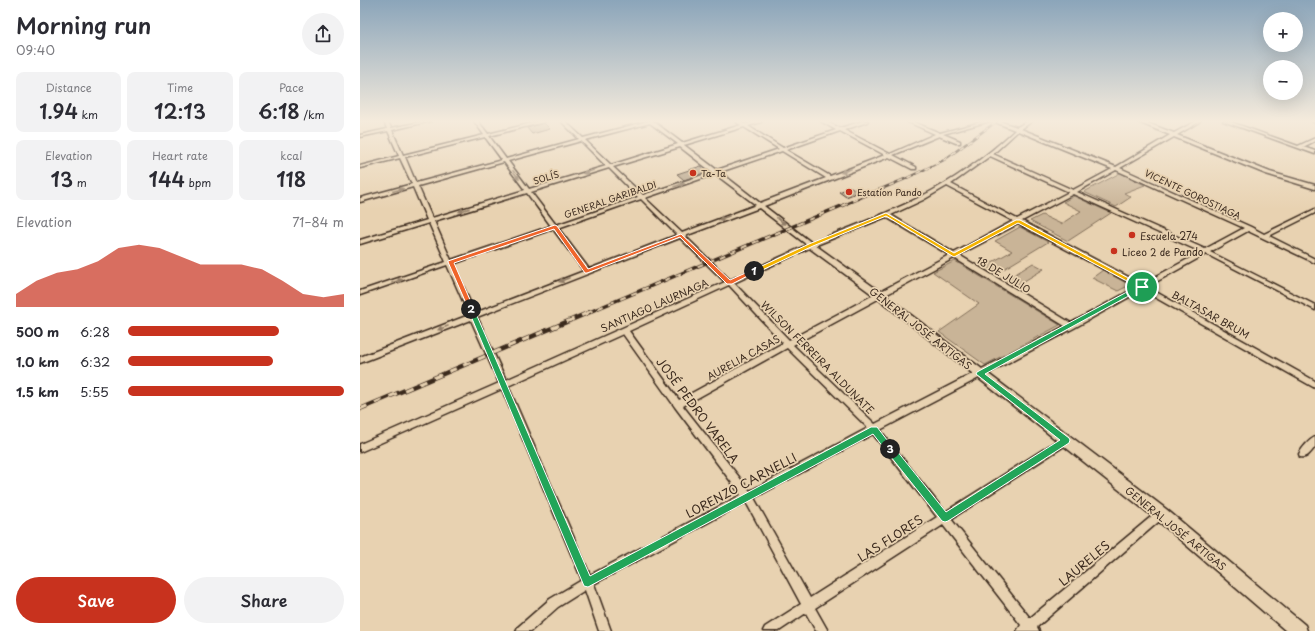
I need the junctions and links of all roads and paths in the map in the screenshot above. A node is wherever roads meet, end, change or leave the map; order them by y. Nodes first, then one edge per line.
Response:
1 (400, 150) edge
2 (424, 150) edge
3 (498, 150) edge
4 (541, 150) edge
5 (594, 150) edge
6 (660, 150) edge
7 (689, 150) edge
8 (779, 150) edge
9 (785, 150) edge
10 (881, 150) edge
11 (901, 150) edge
12 (994, 150) edge
13 (1073, 150) edge
14 (1146, 150) edge
15 (1214, 150) edge
16 (990, 154) junction
17 (890, 155) junction
18 (402, 156) junction
19 (506, 160) junction
20 (610, 166) junction
21 (360, 167) edge
22 (914, 168) dead end
23 (1117, 168) junction
24 (717, 172) junction
25 (829, 178) junction
26 (947, 184) junction
27 (416, 185) junction
28 (1315, 187) edge
29 (527, 191) junction
30 (1072, 192) junction
31 (643, 197) junction
32 (360, 200) edge
33 (760, 205) junction
34 (1315, 211) edge
35 (886, 214) junction
36 (431, 220) junction
37 (1018, 221) junction
38 (555, 227) junction
39 (1248, 228) junction
40 (681, 235) junction
41 (1264, 236) junction
42 (360, 242) edge
43 (811, 245) junction
44 (1206, 252) junction
45 (954, 256) junction
46 (1315, 261) edge
47 (450, 262) junction
48 (587, 271) junction
49 (730, 283) junction
50 (1142, 287) junction
51 (360, 293) edge
52 (879, 295) junction
53 (1315, 308) edge
54 (474, 315) junction
55 (1071, 326) junction
56 (624, 330) junction
57 (788, 344) junction
58 (360, 360) edge
59 (979, 374) junction
60 (504, 385) junction
61 (1315, 385) edge
62 (678, 405) junction
63 (874, 429) junction
64 (1066, 440) junction
65 (1315, 441) edge
66 (360, 448) edge
67 (1303, 454) dead end
68 (748, 496) junction
69 (1161, 514) junction
70 (945, 518) junction
71 (588, 582) junction
72 (809, 606) junction
73 (1028, 629) edge
74 (522, 631) edge
75 (605, 631) edge
76 (770, 631) edge
77 (822, 631) edge
78 (1299, 631) edge

1 - 18 street
2 - 18 street
3 - 19 street
4 - 19 street
5 - 20 street, WILSON FERREIRA ALDUNATE
6 - 20 street, SOLÍS
7 - 24 street, GENERAL JOSÉ ARTIGAS
8 - 24 street, GENERAL GARIBALDI
9 - 25 street
10 - 17 street
11 - 17 street
12 - 16 street, SANTIAGO LAURNAGA
13 - 23 street, VICENTE GOROSTIAGA
14 - 23 street, AURELIA CASAS
15 - 28 street
16 - 26 street, SANTIAGO LAURNAGA
16 - 30 street
17 - 22 street
17 -> 25 street
18 - 21 street
18 - 27 street
19 - 27 street
19 -> 29 street
20 -> 29 street, SOLÍS
20 - 31 street, WILSON FERREIRA ALDUNATE
23 - 30 street, AURELIA CASAS
23 - 39 street, VICENTE GOROSTIAGA
31 -> 24 street, GENERAL GARIBALDI
24 - 33 street, GENERAL JOSÉ ARTIGAS
25 - 33 street
26 - 35 street, SANTIAGO LAURNAGA
26 - 37 street, BALTASAR BRUM
32 -> 27 street
27 - 36 street
29 -> 36 street, SOLÍS
29 - 38 street
30 - 37 street, AURELIA CASAS
30 - 44 street
31 - 38 street, GENERAL GARIBALDI
31 - 40 street, WILSON FERREIRA ALDUNATE
33 -> 40 street
33 -> 43 street, GENERAL JOSÉ ARTIGAS
34 - 41 street
35 - 43 street, SANTIAGO LAURNAGA
35 - 45 street, 18 DE JULIO
36 - 42 street, SOLÍS
36 - 47 street
37 - 45 street, AURELIA CASAS
37 - 50 street, BALTASAR BRUM
38 - 47 street, GENERAL GARIBALDI
38 - 48 street
39 - 41 street, VICENTE GOROSTIAGA
39 - 44 street, LORENZO CARNELLI
40 - 48 street
40 - 49 street, WILSON FERREIRA ALDUNATE
41 - 46 street, VICENTE GOROSTIAGA
43 - 49 street, SANTIAGO LAURNAGA
43 - 52 street, GENERAL JOSÉ ARTIGAS
44 - 50 street, LORENZO CARNELLI
44 - 53 street
45 - 52 street, AURELIA CASAS
45 - 55 street, 18 DE JULIO
51 -> 47 street, GENERAL GARIBALDI
47 - 54 street
48 -> 54 street
49 - 56 street, SANTIAGO LAURNAGA
49 - 57 street, WILSON FERREIRA ALDUNATE
50 - 55 street, LORENZO CARNELLI
50 - 61 street, BALTASAR BRUM
52 - 57 street, AURELIA CASAS
52 - 59 street, GENERAL JOSÉ ARTIGAS
54 -> 58 street
54 - 60 street
55 - 59 street, LORENZO CARNELLI
56 - 60 street, SANTIAGO LAURNAGA
56 - 62 street, JOSÉ PEDRO VARELA
57 - 62 street, AURELIA CASAS
57 - 63 street, WILSON FERREIRA ALDUNATE
59 - 63 street, LORENZO CARNELLI
59 - 64 street, GENERAL JOSÉ ARTIGAS
60 - 66 street, SANTIAGO LAURNAGA
60 - 71 street
62 - 68 street, JOSÉ PEDRO VARELA
63 - 68 street, LORENZO CARNELLI
63 - 70 street, WILSON FERREIRA ALDUNATE
64 - 69 street, GENERAL JOSÉ ARTIGAS
64 - 70 street, LAS FLORES
65 - 67 street
68 - 71 street, LORENZO CARNELLI
68 - 72 street, JOSÉ PEDRO VARELA
69 - 73 street, LAURELES
69 - 78 street, GENERAL JOSÉ ARTIGAS
70 - 72 street, LAS FLORES
70 - 73 street, WILSON FERREIRA ALDUNATE
71 - 74 street, LORENZO CARNELLI
71 - 75 street
72 - 76 street, LAS FLORES
72 - 77 street, JOSÉ PEDRO VARELA

